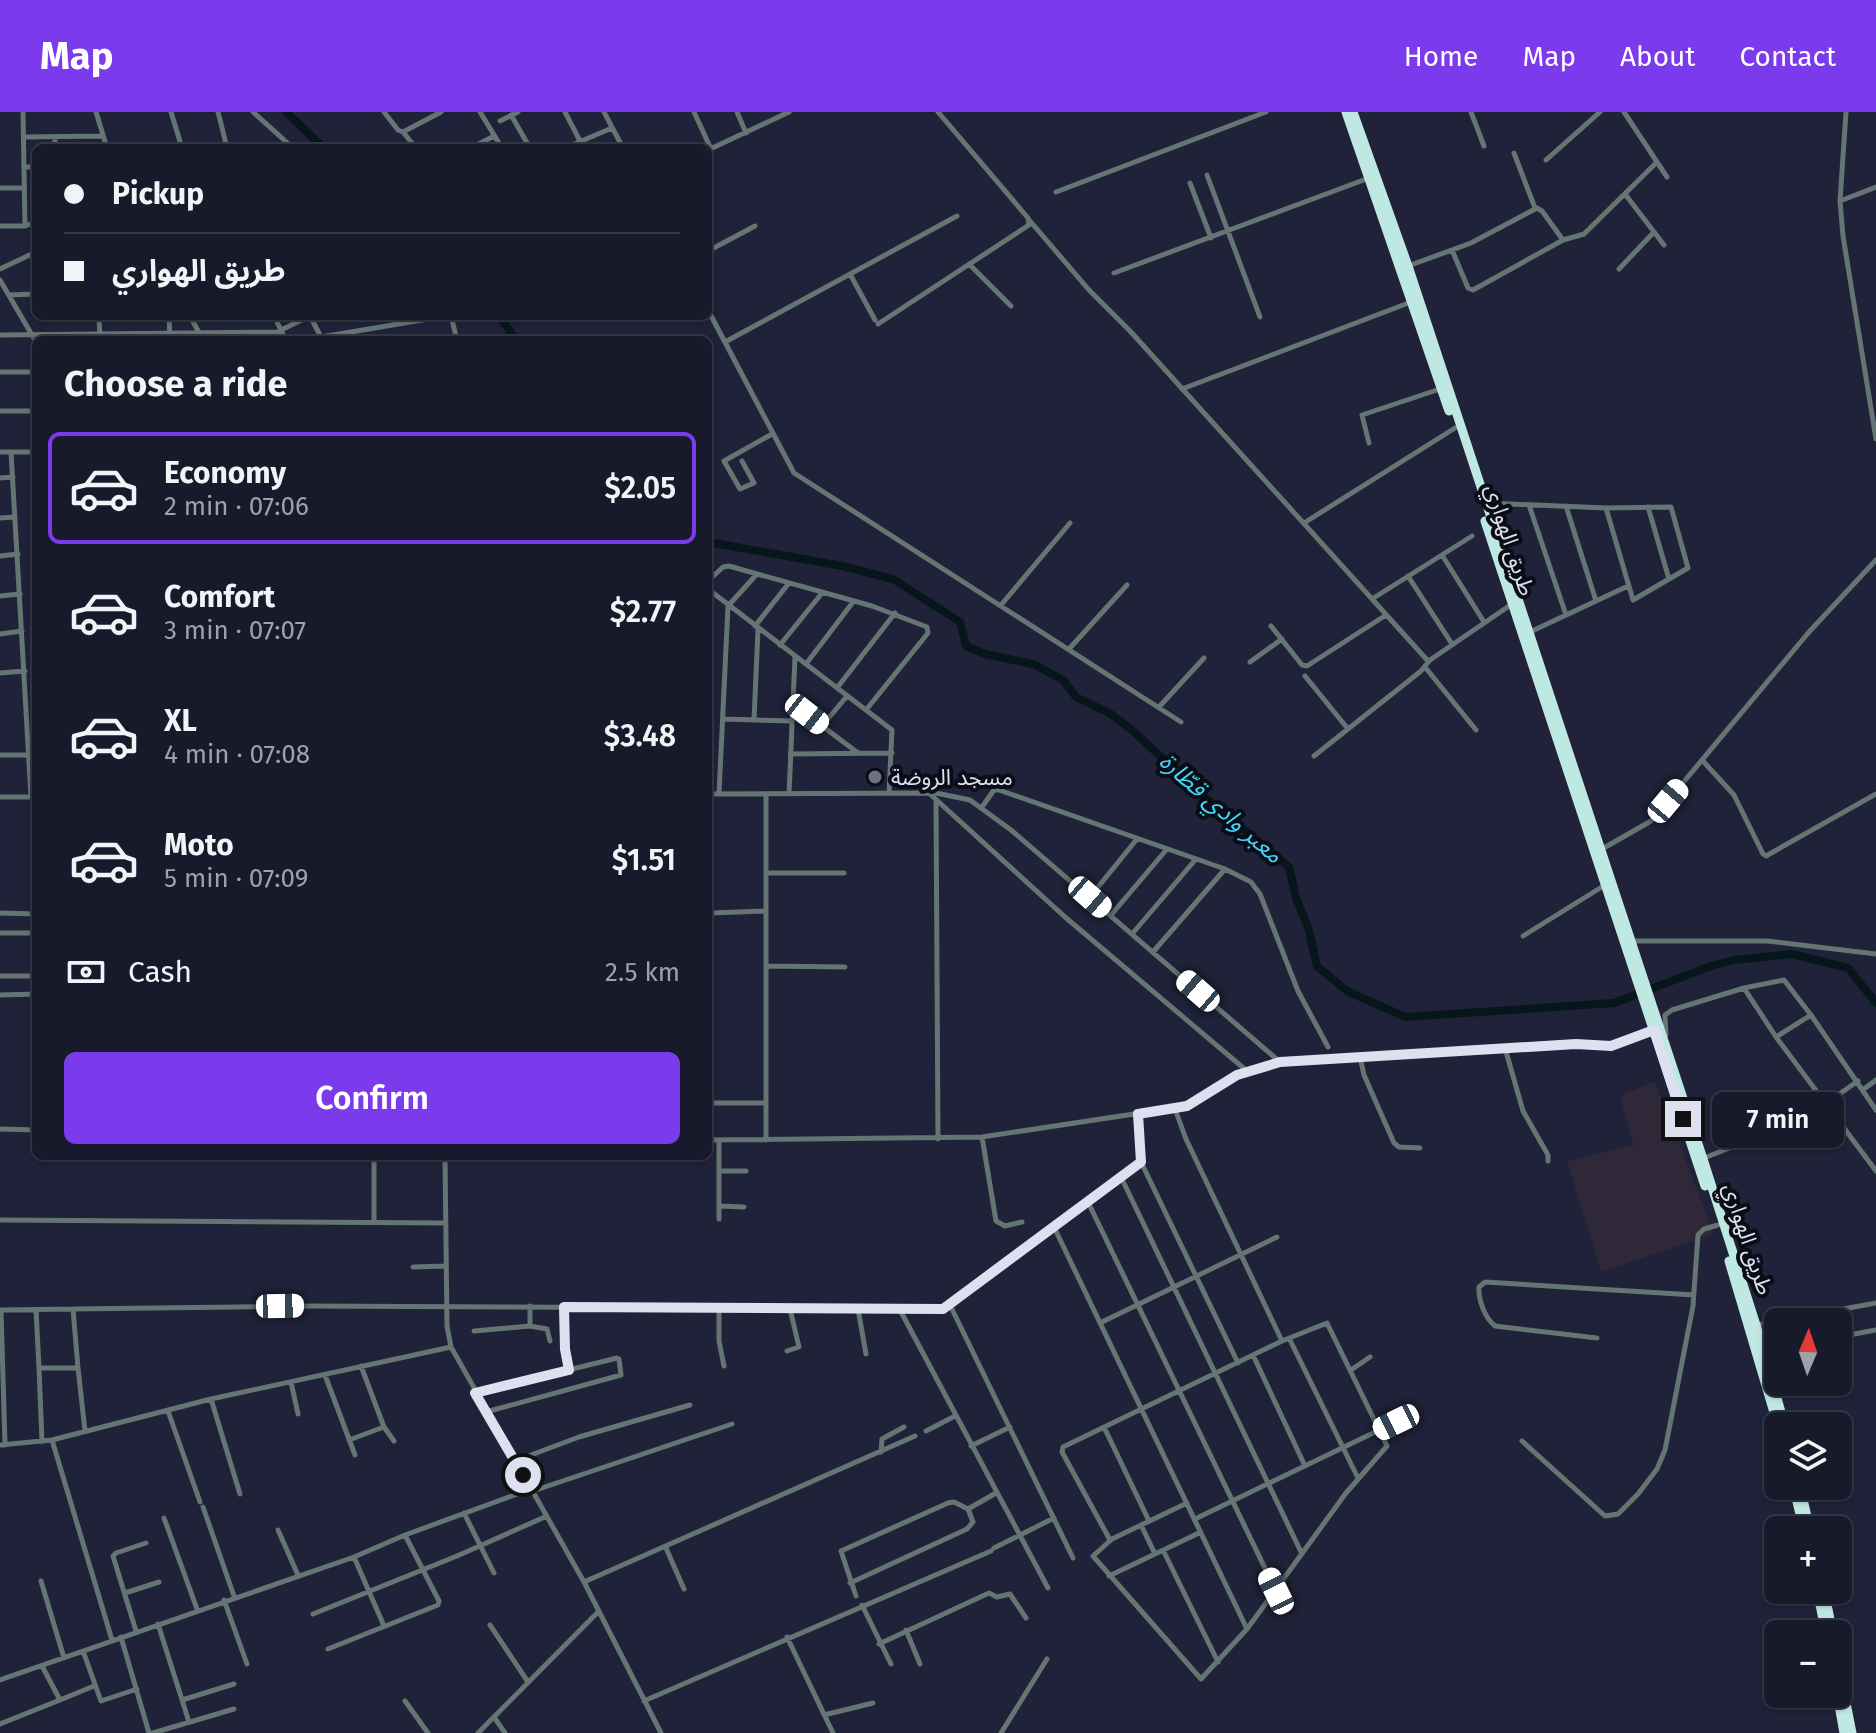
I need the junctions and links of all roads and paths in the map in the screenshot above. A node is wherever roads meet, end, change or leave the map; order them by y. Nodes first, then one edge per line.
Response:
1 (23, 112) edge
2 (96, 112) edge
3 (171, 112) edge
4 (218, 112) edge
5 (253, 112) edge
6 (384, 112) edge
7 (441, 112) edge
8 (480, 112) edge
9 (565, 112) edge
10 (604, 112) edge
11 (694, 112) edge
12 (737, 112) edge
13 (789, 112) edge
14 (938, 112) edge
15 (1266, 112) edge
16 (1346, 112) edge
17 (1353, 112) edge
18 (1471, 112) edge
19 (1600, 112) edge
20 (1624, 112) edge
21 (1846, 112) edge
22 (514, 113) edge
23 (500, 121) dead end
24 (612, 128) junction
25 (403, 132) junction
26 (746, 133) junction
27 (103, 136) junction
28 (494, 136) junction
29 (24, 137) junction
30 (55, 137) junction
31 (580, 141) junction
32 (55, 144) edge
33 (106, 144) edge
34 (181, 144) edge
35 (226, 144) edge
36 (289, 144) edge
37 (413, 144) edge
38 (479, 144) edge
39 (499, 144) edge
40 (528, 144) edge
41 (574, 144) edge
42 (621, 144) edge
43 (707, 144) edge
44 (1484, 146) dead end
45 (712, 149) edge
46 (1514, 153) dead end
47 (1546, 160) dead end
48 (1657, 162) junction
49 (24, 167) junction
50 (32, 167) edge
51 (1207, 175) dead end
52 (1667, 177) dead end
53 (1370, 178) junction
54 (1190, 183) dead end
55 (1876, 187) edge
56 (0, 188) edge
57 (24, 188) junction
58 (1056, 192) dead end
59 (1625, 194) junction
60 (1840, 201) junction
61 (1535, 208) junction
62 (957, 216) dead end
63 (1030, 221) junction
64 (32, 223) edge
65 (0, 226) edge
66 (25, 226) junction
67 (755, 226) dead end
68 (1229, 231) junction
69 (1654, 232) junction
70 (1211, 238) junction
71 (1563, 240) junction
72 (1664, 245) dead end
73 (712, 249) edge
74 (1452, 250) junction
75 (32, 254) edge
76 (970, 265) junction
77 (1408, 266) junction
78 (0, 269) edge
79 (1619, 269) dead end
80 (1114, 273) dead end
81 (850, 274) junction
82 (0, 280) edge
83 (32, 294) edge
84 (9, 296) junction
85 (0, 298) edge
86 (1412, 301) junction
87 (1011, 306) dead end
88 (1260, 317) dead end
89 (712, 318) edge
90 (192, 320) edge
91 (276, 320) edge
92 (302, 320) edge
93 (424, 320) edge
94 (452, 320) edge
95 (457, 320) edge
96 (455, 325) junction
97 (281, 331) junction
98 (351, 332) junction
99 (199, 333) junction
100 (0, 335) edge
101 (32, 335) junction
102 (66, 336) edge
103 (177, 336) edge
104 (201, 336) edge
105 (284, 336) edge
106 (332, 336) edge
107 (353, 336) edge
108 (456, 336) edge
109 (725, 342) junction
110 (0, 372) edge
111 (32, 372) edge
112 (1182, 389) junction
113 (1441, 389) junction
114 (0, 411) edge
115 (32, 411) edge
116 (1455, 428) junction
117 (772, 434) junction
118 (1876, 439) edge
119 (1369, 443) dead end
120 (0, 452) edge
121 (11, 452) junction
122 (32, 452) edge
123 (742, 461) dead end
124 (13, 477) junction
125 (0, 478) edge
126 (754, 483) junction
127 (757, 489) dead end
128 (1486, 503) junction
129 (1529, 505) junction
130 (1566, 506) junction
131 (1648, 507) junction
132 (1606, 508) junction
133 (15, 517) junction
134 (0, 518) edge
135 (1070, 523) dead end
136 (1304, 523) junction
137 (1472, 536) dead end
138 (18, 554) junction
139 (1442, 555) junction
140 (0, 556) edge
141 (1876, 560) edge
142 (757, 574) junction
143 (1408, 576) junction
144 (712, 577) edge
145 (1669, 579) junction
146 (789, 583) junction
147 (1127, 585) dead end
148 (1628, 586) junction
149 (712, 592) edge
150 (822, 593) junction
151 (20, 594) junction
152 (0, 596) edge
153 (1372, 599) junction
154 (1596, 601) junction
155 (853, 602) junction
156 (1512, 604) junction
157 (1001, 605) junction
158 (728, 606) junction
159 (895, 613) junction
160 (1386, 615) junction
161 (1566, 615) junction
162 (1484, 622) junction
163 (1271, 626) dead end
164 (756, 627) junction
165 (22, 631) junction
166 (1529, 632) junction
167 (0, 634) edge
168 (1282, 639) junction
169 (1452, 644) junction
170 (780, 645) junction
171 (1069, 649) junction
172 (795, 656) junction
173 (1204, 658) dead end
174 (1250, 662) dead end
175 (806, 664) junction
176 (1426, 664) junction
177 (25, 671) junction
178 (0, 673) edge
179 (1305, 676) dead end
180 (837, 688) junction
181 (1545, 693) junction
182 (847, 696) junction
183 (793, 703) junction
184 (1159, 707) junction
185 (866, 710) junction
186 (723, 719) junction
187 (754, 720) junction
188 (792, 721) junction
189 (1181, 722) dead end
190 (822, 726) junction
191 (1348, 729) junction
192 (1476, 730) dead end
193 (32, 744) edge
194 (858, 753) junction
195 (892, 753) junction
196 (790, 754) junction
197 (0, 755) edge
198 (32, 755) edge
199 (1314, 756) dead end
200 (1702, 760) junction
201 (889, 793) junction
202 (929, 793) junction
203 (712, 794) edge
204 (719, 794) junction
205 (766, 794) junction
206 (789, 794) junction
207 (1876, 794) edge
208 (0, 797) edge
209 (32, 797) edge
210 (936, 800) junction
211 (982, 807) junction
212 (1137, 839) junction
213 (1167, 849) junction
214 (1601, 850) junction
215 (1196, 859) junction
216 (1225, 869) junction
217 (766, 873) junction
218 (844, 873) dead end
219 (1605, 885) junction
220 (1090, 897) junction
221 (766, 911) junction
222 (0, 913) edge
223 (712, 913) edge
224 (32, 914) edge
225 (1111, 915) junction
226 (0, 933) edge
227 (32, 933) edge
228 (1132, 934) junction
229 (1523, 936) dead end
230 (1631, 941) junction
231 (1153, 952) junction
232 (1876, 954) edge
233 (766, 966) junction
234 (845, 967) dead end
235 (0, 976) edge
236 (32, 976) edge
237 (1640, 978) junction
238 (1744, 988) junction
239 (32, 992) edge
240 (0, 995) edge
241 (1811, 1015) junction
242 (1654, 1023) junction
243 (1776, 1037) junction
244 (1328, 1047) dead end
245 (1505, 1048) junction
246 (1666, 1048) junction
247 (1360, 1057) junction
248 (1280, 1062) junction
249 (1247, 1071) junction
250 (1876, 1080) edge
251 (1858, 1081) junction
252 (1864, 1089) junction
253 (712, 1103) edge
254 (766, 1103) junction
255 (1825, 1104) junction
256 (1175, 1109) junction
257 (1876, 1110) edge
258 (1138, 1114) junction
259 (1805, 1118) dead end
260 (0, 1129) edge
261 (32, 1130) edge
262 (982, 1137) junction
263 (938, 1139) junction
264 (712, 1140) edge
265 (719, 1140) junction
266 (766, 1140) junction
267 (1420, 1148) dead end
268 (1703, 1159) junction
269 (374, 1160) edge
270 (445, 1160) edge
271 (1548, 1161) dead end
272 (1141, 1162) junction
273 (720, 1171) junction
274 (746, 1171) dead end
275 (1876, 1171) edge
276 (1121, 1177) junction
277 (1088, 1202) junction
278 (719, 1206) junction
279 (744, 1207) dead end
280 (719, 1219) dead end
281 (0, 1220) edge
282 (374, 1222) junction
283 (1022, 1222) dead end
284 (446, 1223) junction
285 (1718, 1225) junction
286 (1054, 1227) junction
287 (1277, 1237) dead end
288 (1241, 1254) junction
289 (446, 1266) junction
290 (413, 1267) dead end
291 (1197, 1276) junction
292 (1174, 1287) junction
293 (1694, 1295) junction
294 (1876, 1303) edge
295 (950, 1305) junction
296 (1137, 1305) junction
297 (447, 1306) junction
298 (530, 1306) junction
299 (564, 1307) junction
300 (719, 1308) junction
301 (73, 1309) junction
302 (790, 1309) junction
303 (858, 1309) junction
304 (0, 1310) edge
305 (36, 1310) junction
306 (900, 1310) junction
307 (1100, 1323) junction
308 (1756, 1325) junction
309 (530, 1326) junction
310 (1876, 1330) edge
311 (474, 1331) dead end
312 (1852, 1334) edge
313 (1289, 1338) junction
314 (1597, 1338) dead end
315 (550, 1341) dead end
316 (1282, 1341) junction
317 (451, 1347) junction
318 (787, 1351) dead end
319 (1764, 1351) edge
320 (866, 1354) dead end
321 (1253, 1355) junction
322 (1370, 1357) dead end
323 (1238, 1363) junction
324 (361, 1366) junction
325 (724, 1366) dead end
326 (39, 1368) junction
327 (78, 1368) junction
328 (569, 1370) junction
329 (1351, 1370) junction
330 (1216, 1373) junction
331 (325, 1375) junction
332 (2, 1381) edge
333 (291, 1382) junction
334 (1179, 1391) junction
335 (475, 1393) junction
336 (211, 1399) junction
337 (690, 1405) dead end
338 (1142, 1409) junction
339 (168, 1411) junction
340 (486, 1412) junction
341 (1774, 1412) edge
342 (298, 1414) dead end
343 (955, 1416) junction
344 (1396, 1422) dead end
345 (732, 1424) dead end
346 (384, 1427) junction
347 (904, 1427) dead end
348 (1010, 1427) junction
349 (1104, 1427) junction
350 (1380, 1430) junction
351 (85, 1431) junction
352 (926, 1431) dead end
353 (915, 1436) dead end
354 (52, 1440) junction
355 (349, 1440) junction
356 (394, 1441) dead end
357 (1522, 1441) dead end
358 (42, 1442) junction
359 (3, 1445) edge
360 (971, 1446) junction
361 (1343, 1448) junction
362 (881, 1452) junction
363 (355, 1455) dead end
364 (515, 1461) junction
365 (1305, 1466) junction
366 (1358, 1478) junction
367 (1269, 1483) junction
368 (532, 1490) junction
369 (996, 1493) junction
370 (240, 1494) dead end
371 (1232, 1501) junction
372 (1187, 1503) junction
373 (968, 1509) junction
374 (464, 1513) junction
375 (547, 1516) junction
376 (164, 1518) dead end
377 (1054, 1518) junction
378 (1194, 1519) junction
379 (1149, 1521) junction
380 (1141, 1525) junction
381 (278, 1530) dead end
382 (1201, 1532) junction
383 (405, 1535) junction
384 (1019, 1535) junction
385 (1110, 1540) junction
386 (146, 1543) dead end
387 (480, 1546) junction
388 (666, 1548) junction
389 (1163, 1550) junction
390 (1155, 1554) junction
391 (1302, 1554) junction
392 (354, 1557) junction
393 (1073, 1558) dead end
394 (424, 1569) junction
395 (494, 1573) dead end
396 (298, 1575) junction
397 (1109, 1576) junction
398 (41, 1581) dead end
399 (159, 1582) dead end
400 (584, 1582) junction
401 (850, 1583) junction
402 (1048, 1588) dead end
403 (684, 1589) dead end
404 (1276, 1591) junction
405 (369, 1592) junction
406 (125, 1593) junction
407 (234, 1596) junction
408 (856, 1596) dead end
409 (224, 1600) junction
410 (1822, 1604) edge
411 (1824, 1604) edge
412 (862, 1605) junction
413 (197, 1609) junction
414 (1824, 1609) junction
415 (598, 1612) junction
416 (313, 1614) dead end
417 (1026, 1618) dead end
418 (1825, 1620) edge
419 (1828, 1620) edge
420 (158, 1624) junction
421 (490, 1625) dead end
422 (384, 1626) junction
423 (1247, 1629) junction
424 (906, 1630) junction
425 (136, 1631) junction
426 (121, 1637) junction
427 (787, 1637) junction
428 (112, 1640) junction
429 (879, 1644) junction
430 (328, 1649) dead end
431 (83, 1651) junction
432 (64, 1658) junction
433 (1047, 1659) dead end
434 (1218, 1662) junction
435 (247, 1664) dead end
436 (891, 1664) dead end
437 (920, 1664) dead end
438 (42, 1666) junction
439 (0, 1680) edge
440 (528, 1682) junction
441 (234, 1684) dead end
442 (94, 1686) junction
443 (137, 1689) junction
444 (60, 1700) junction
445 (182, 1700) junction
446 (405, 1701) dead end
447 (644, 1701) junction
448 (873, 1703) dead end
449 (1840, 1708) edge
450 (1847, 1708) edge
451 (234, 1709) dead end
452 (824, 1715) junction
453 (494, 1717) junction
454 (189, 1722) junction
455 (0, 1724) edge
456 (151, 1733) edge
457 (428, 1733) edge
458 (478, 1733) edge
459 (505, 1733) edge
460 (661, 1733) edge
461 (833, 1733) edge
462 (1001, 1733) edge
463 (1844, 1733) edge
464 (1852, 1733) edge

1 - 29 street
2 - 27 street
3 - 34 street
4 - 35 street
5 - 36 street
6 - 25 street
7 - 25 street
8 - 28 street
9 - 31 street
10 - 24 street
11 - 43 street
12 - 26 street
13 - 26 street
14 - 63 street
15 - 58 street
16 - 53 highway, طريق الهواري
17 - 77 highway, طريق الهواري
18 - 44 street
19 - 47 street
20 - 48 street
21 - 60 street
22 - 23 street
22 - 40 street
24 - 31 street
24 - 42 street
25 - 37 street
26 - 45 street
27 - 30 street
27 - 33 street
28 - 38 street
28 - 39 street
29 - 30 street
29 - 49 street
30 - 32 street
31 - 41 street
46 - 61 street
48 - 52 street
48 - 59 street
49 - 50 street
49 - 57 street
51 - 68 street
53 - 68 street
53 - 86 highway, طريق الهواري
54 - 70 street
55 - 60 street
56 - 57 street
57 - 66 street
59 - 69 street
59 - 71 street
60 - 118 street
61 - 71 street
61 - 74 street
62 - 81 street
63 - 76 street
63 - 112 street
64 - 66 street
65 - 66 street
67 - 73 street
68 - 70 street
68 - 88 street
69 - 72 street
69 - 79 street
70 - 80 street
71 - 74 street
74 - 77 street
75 - 78 street
76 - 81 street
76 - 87 street
77 - 128 highway, طريق الهواري
81 - 109 street
82 - 84 street
83 - 84 street
84 - 85 street
84 - 101 street
86 - 112 street
86 - 113 highway, طريق الهواري
89 - 109 street
90 - 99 street
91 - 97 street
92 - 97 street
93 - 98 street
94 - 96 street
95 - 96 street
96 - 108 street
97 - 99 street
97 - 105 street
98 - 106 street
98 - 107 street
99 - 103 street
99 - 104 street
100 - 101 street
101 - 102 street
109 - 117 street
110 - 111 street
112 - 136 street
113 - 116 highway, طريق الهواري
113 - 119 street
114 - 115 street
116 - 136 street
116 - 156 highway, طريق الهواري
117 - 126 street
117 - 157 street
120 - 121 street
121 - 122 street
121 - 124 street
123 - 126 street
124 - 125 street
124 - 133 street
126 - 127 street
128 - 129 street
128 - 166 highway, طريق الهواري
129 - 130 street
129 - 161 street
130 - 132 street
130 - 154 street
131 - 132 street
131 - 145 street
131 - 145 street
132 - 148 street
133 - 134 street
133 - 138 street
135 - 157 street
136 - 153 street
137 - 139 street
138 - 140 street
138 - 151 street
139 - 143 street
139 - 162 street
141 - 200 street
142 - 144 street
142 - 146 street
142 - 158 street
143 - 153 street
143 - 169 street
145 - 148 street
146 - 150 street
146 - 164 street
147 - 171 street
148 - 154 street
149 - 158 street
150 - 155 street
150 - 170 street
151 - 152 street
151 - 165 street
153 - 160 street
154 - 161 street
155 - 159 street
155 - 175 street
156 - 162 street
156 - 181 highway, طريق الهواري
157 - 171 street
158 - 164 street
158 - 186 street
159 - 180 street
159 - 185 street
160 - 168 street
160 - 176 street
161 - 166 street
162 - 169 street
163 - 168 street
164 - 170 street
164 - 187 street
165 - 167 street
165 - 177 street
166 - 181 highway, طريق الهواري
168 - 174 street
169 - 176 street
170 - 172 street
171 - 184 street
172 - 175 street
172 - 183 street
173 - 184 street
175 - 180 street
176 - 191 street
176 - 192 street
177 - 178 street
177 - 193 street
179 - 191 street
180 - 182 street
181 - 214 highway, طريق الهواري
181 - 219 highway, طريق الهواري
182 - 185 street
182 - 190 street
183 - 188 street
183 - 190 street
184 - 189 street
185 - 195 street
186 - 187 street
186 - 204 street
187 - 188 street
188 - 196 street
190 - 194 street
191 - 199 street
194 - 195 street
194 - 196 street
195 - 201 street
196 - 206 street
197 - 198 street
200 - 207 street
200 - 214 street
201 - 202 street
201 - 206 street
202 - 210 street
202 - 211 street
203 - 204 street
204 - 205 street
205 - 206 street
205 - 217 street
208 - 209 street
210 - 249 street
210 - 263 street
211 - 212 street
211 - 220 street
212 - 213 street
212 - 220 street
213 - 215 street
213 - 225 street
214 - 230 highway, طريق الهواري
215 - 216 street
215 - 228 street
216 - 231 street
216 - 244 street
217 - 218 street
217 - 221 street
219 - 229 street
219 - 237 highway, طريق الهواري
220 - 225 street
221 - 223 street
221 - 233 street
222 - 224 street
225 - 228 street
226 - 227 street
228 - 231 street
230 - 232 street
230 - 237 highway, طريق الهواري
231 - 248 street
233 - 234 street
233 - 254 street
235 - 236 street
237 - 242 highway
238 - 241 street
238 - 243 street
238 - 246 street
239 - 240 street
241 - 243 street
241 - 251 street
242 - 245 street
242 - 246 highway, طريق الهواري
242 - 285 highway, طريق الهواري
243 - 255 street
245 - 247 street
245 - 271 street
246 - 268 highway, طريق الهواري
247 - 248 street
247 - 267 street
248 - 249 street
249 - 256 street
250 - 252 street
251 - 252 street
251 - 255 street
252 - 257 street
253 - 254 street
254 - 266 street
255 - 275 street
256 - 258 street
256 - 288 street
258 - 262 street
258 - 272 street
259 - 268 street
260 - 261 street
262 - 263 street
262 - 283 street
263 - 266 street
264 - 265 street
265 - 266 street
265 - 273 street
268 - 308 highway, طريق الهواري
269 - 282 street
270 - 284 street
272 - 276 street
272 - 291 street
273 - 274 street
273 - 278 street
276 - 277 street
276 - 292 street
277 - 286 street
277 - 296 street
278 - 279 street
278 - 280 street
281 - 282 street
282 - 284 street
284 - 289 street
285 - 293 street
285 - 341 highway, طريق الهواري
286 - 295 street
286 - 307 street
287 - 288 street
288 - 291 street
288 - 316 street
289 - 290 street
289 - 297 street
291 - 292 street
291 - 323 street
292 - 296 street
292 - 330 street
293 - 314 street
293 - 357 street
294 - 308 street
295 - 306 street
295 - 348 street
296 - 307 street
296 - 334 street
297 - 298 street
297 - 301 street
297 - 317 street
298 - 299 street
298 - 309 street
299 - 300 street
299 - 328 street
300 - 302 street
300 - 325 street
301 - 305 street
301 - 327 street
302 - 303 street
302 - 318 street
303 - 306 street
303 - 320 street
304 - 305 street
304 - 332 street
305 - 326 street
306 - 343 street
307 - 338 street
308 - 319 highway, طريق الهواري
309 - 311 street
309 - 315 street
310 - 312 street
313 - 316 street
313 - 329 street
313 - 361 street
316 - 321 street
317 - 324 street
317 - 335 street
321 - 323 street
321 - 365 street
322 - 329 street
323 - 330 street
324 - 331 street
324 - 346 street
326 - 327 street
326 - 358 street
327 - 351 street
328 - 335 street
328 - 340 street
329 - 350 street
330 - 334 street
330 - 367 street
331 - 333 street
331 - 355 street
332 - 359 street
333 - 336 street
333 - 342 street
334 - 338 street
334 - 371 street
335 - 340 street
336 - 339 street
336 - 370 street
337 - 364 street
338 - 349 street
338 - 372 street
339 - 351 street
339 - 407 street
340 - 364 street
343 - 352 street
343 - 360 street
344 - 350 street
345 - 368 street
346 - 355 street
346 - 356 street
347 - 362 street
348 - 360 street
348 - 377 street
349 - 379 street
349 - 385 street
350 - 361 street
350 - 366 street
351 - 354 street
353 - 362 street
354 - 358 street
354 - 428 street
355 - 363 street
358 - 359 street
360 - 369 street
361 - 365 street
361 - 366 street
362 - 388 street
364 - 368 street
365 - 367 street
366 - 391 street
367 - 371 street
367 - 391 street
368 - 374 street
368 - 375 street
369 - 373 street
369 - 384 street
371 - 378 street
371 - 404 street
372 - 378 street
372 - 379 street
373 - 401 street
373 - 401 street
374 - 383 street
374 - 387 street
375 - 387 street
375 - 400 street
376 - 413 street
377 - 384 street
377 - 393 street
378 - 382 street
379 - 380 street
380 - 385 street
380 - 390 street
381 - 396 street
382 - 389 street
382 - 423 street
383 - 392 street
383 - 394 street
384 - 402 street
384 - 412 street
385 - 397 street
386 - 406 street
387 - 394 street
387 - 395 street
388 - 400 street
388 - 403 street
389 - 390 street
389 - 434 street
390 - 397 street
391 - 404 street
392 - 396 street
392 - 405 street
394 - 405 street
394 - 422 street
396 - 407 street
397 - 434 street
398 - 432 street
399 - 406 street
400 - 415 street
401 - 408 street
404 - 423 street
405 - 416 street
405 - 422 street
406 - 425 street
407 - 409 street
409 - 413 street
409 - 435 street
410 - 414 highway
411 - 414 highway
412 - 427 street
412 - 429 street
413 - 420 street
414 - 418 highway
414 - 419 highway
415 - 440 street
415 - 447 street
417 - 424 street
420 - 425 street
420 - 445 street
421 - 440 street
422 - 430 street
423 - 434 street
424 - 429 street
424 - 437 street
425 - 426 street
426 - 428 street
426 - 443 street
427 - 447 street
427 - 452 street
428 - 431 street
429 - 436 street
431 - 432 street
431 - 442 street
432 - 438 street
433 - 462 street
438 - 439 street
438 - 444 street
440 - 453 street
441 - 445 street
442 - 443 street
442 - 444 street
443 - 456 street
444 - 455 street
445 - 454 street
446 - 457 street
447 - 460 street
448 - 452 street
449 - 463 highway
450 - 464 highway
451 - 454 street
452 - 461 street
453 - 458 street
453 - 459 street
454 - 456 street

